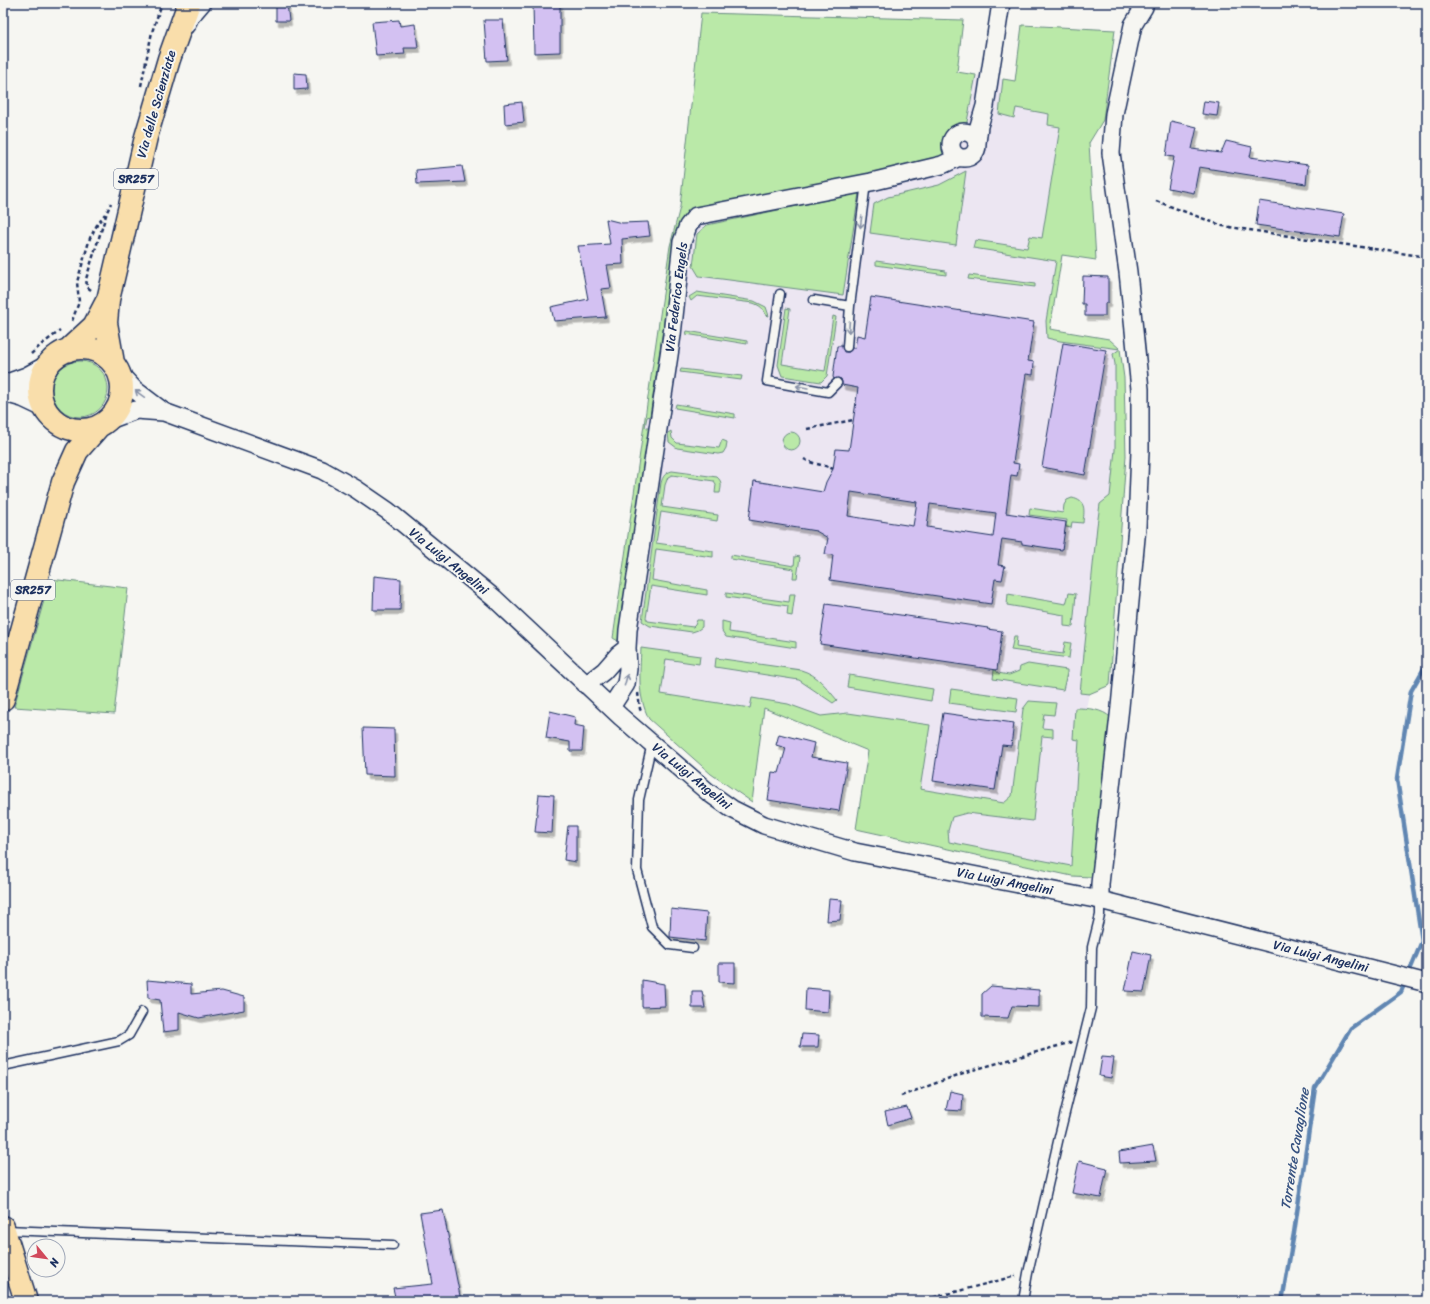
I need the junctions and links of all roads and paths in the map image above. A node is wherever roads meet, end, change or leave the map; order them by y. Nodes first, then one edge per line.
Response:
1 (189, 3) edge
2 (202, 3) edge
3 (1001, 3) edge
4 (1138, 3) edge
5 (169, 59) junction
6 (973, 138) junction
7 (955, 152) junction
8 (866, 183) junction
9 (1156, 201) dead end
10 (1427, 257) edge
11 (780, 294) dead end
12 (99, 295) junction
13 (814, 300) dead end
14 (850, 306) junction
15 (69, 326) dead end
16 (64, 329) dead end
17 (847, 347) dead end
18 (67, 351) junction
19 (37, 363) junction
20 (117, 369) junction
21 (836, 384) dead end
22 (3, 387) edge
23 (3, 390) edge
24 (47, 412) junction
25 (164, 412) junction
26 (853, 420) dead end
27 (104, 423) junction
28 (807, 429) dead end
29 (804, 459) dead end
30 (833, 469) dead end
31 (63, 482) junction
32 (627, 648) junction
33 (586, 684) junction
34 (638, 689) dead end
35 (3, 699) edge
36 (610, 707) junction
37 (643, 715) dead end
38 (652, 743) junction
39 (1100, 900) junction
40 (694, 948) dead end
41 (1424, 982) edge
42 (142, 1012) dead end
43 (1083, 1038) junction
44 (3, 1066) edge
45 (901, 1096) dead end
46 (3, 1229) edge
47 (393, 1245) dead end
48 (1028, 1273) junction
49 (26, 1301) edge
50 (920, 1301) edge
51 (1024, 1301) edge

1 - 5 main road, Via delle Scienziate / SR257
2 - 5 street
3 - 6 street
4 - 39 street
5 - 12 main road, Via delle Scienziate / SR257
6 - 7 street
6 - 7 street
7 - 8 street, Via Federico Engels
8 -> 14 lane
8 - 32 street, Via Federico Engels
9 - 10 path
21 -> 11 lane
12 - 15 path
12 - 18 main road, Via delle Scienziate / SR257
12 - 20 main road, Via delle Scienziate / SR257
13 - 14 lane
14 -> 17 lane
16 - 19 path
18 - 19 main road, SR257
18 - 20 main road
19 - 22 main road
19 - 24 main road, SR257
25 -> 20 street, Via Luigi Angelini
20 - 27 main road, SR257
23 - 24 main road
24 - 27 main road
24 - 31 main road, SR257
25 - 27 street, Via Luigi Angelini
25 - 33 street, Via Luigi Angelini
26 - 28 path
27 - 31 main road, SR257
29 - 30 path
31 - 35 main road, SR257
32 - 33 street
36 -> 32 street, Via Federico Engels
33 - 36 street, Via Luigi Angelini
34 - 37 path
36 - 38 street, Via Luigi Angelini
38 - 39 street, Via Luigi Angelini
38 - 40 lane
39 - 41 street, Via Luigi Angelini
39 - 43 lane
42 - 44 lane
43 - 45 path
43 - 48 lane
46 - 47 lane
46 - 49 main road
48 - 50 path
48 - 51 lane

